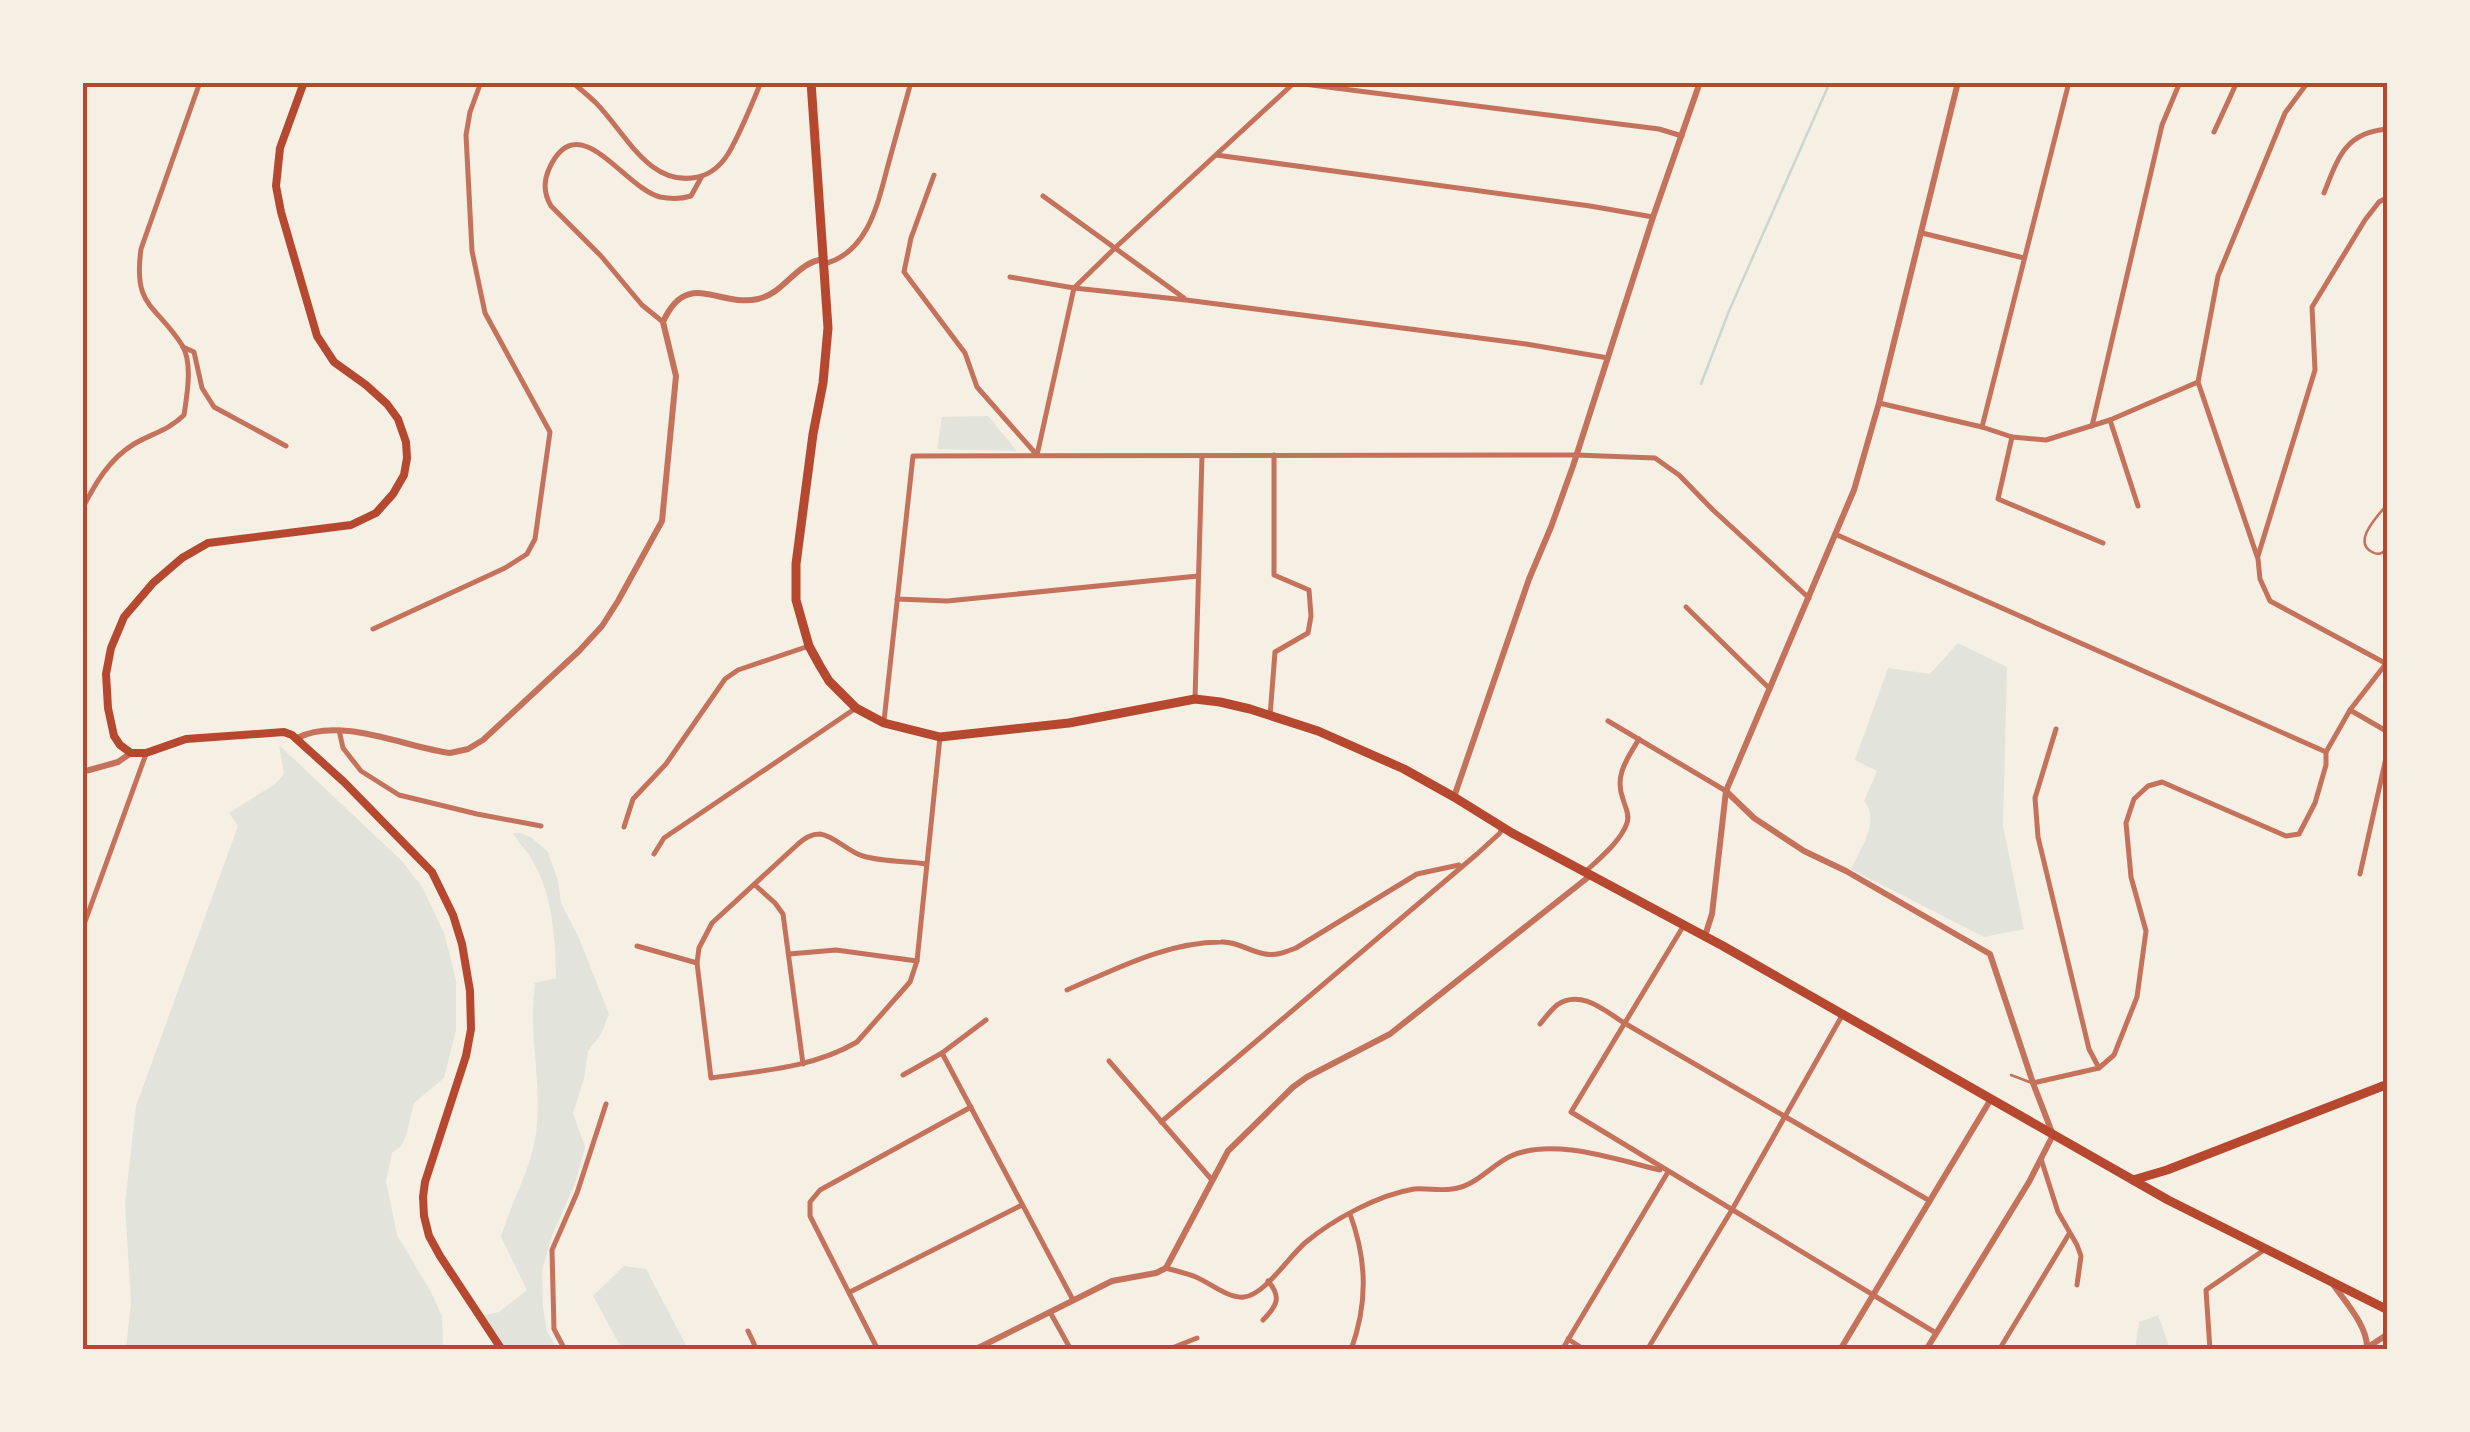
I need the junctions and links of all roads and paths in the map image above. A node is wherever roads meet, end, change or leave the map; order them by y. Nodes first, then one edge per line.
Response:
1 (200, 82) edge
2 (304, 82) edge
3 (481, 82) edge
4 (572, 82) edge
5 (762, 82) edge
6 (811, 82) edge
7 (911, 82) edge
8 (1700, 82) edge
9 (1958, 82) edge
10 (2069, 82) edge
11 (2180, 82) edge
12 (2237, 82) edge
13 (2308, 82) edge
14 (1292, 83) edge
15 (2388, 130) edge
16 (2214, 132) dead end
17 (1682, 136) junction
18 (1216, 155) junction
19 (934, 175) dead end
20 (702, 176) junction
21 (2324, 193) dead end
22 (1043, 196) dead end
23 (2388, 197) edge
24 (1653, 217) junction
25 (1922, 233) junction
26 (1116, 247) junction
27 (2024, 258) junction
28 (824, 262) junction
29 (1010, 277) dead end
30 (1074, 288) junction
31 (1186, 300) junction
32 (664, 322) junction
33 (184, 347) junction
34 (1608, 358) junction
35 (2198, 382) junction
36 (1879, 404) junction
37 (2110, 420) junction
38 (2092, 426) junction
39 (1982, 427) junction
40 (2012, 437) junction
41 (286, 446) dead end
42 (1037, 455) junction
43 (1576, 455) junction
44 (1202, 456) junction
45 (1274, 456) junction
46 (2388, 503) edge
47 (2138, 506) dead end
48 (82, 509) edge
49 (1835, 534) junction
50 (2102, 543) dead end
51 (2388, 549) edge
52 (2258, 559) junction
53 (1198, 576) junction
54 (1808, 598) junction
55 (896, 600) junction
56 (1686, 608) dead end
57 (373, 628) dead end
58 (809, 646) junction
59 (2386, 662) edge
60 (1770, 689) junction
61 (1195, 699) junction
62 (856, 708) junction
63 (2350, 710) junction
64 (1270, 716) junction
65 (1608, 721) dead end
66 (884, 723) junction
67 (2056, 728) dead end
68 (339, 730) junction
69 (2388, 732) edge
70 (297, 738) junction
71 (940, 738) junction
72 (1639, 739) junction
73 (2388, 749) edge
74 (2326, 752) junction
75 (130, 753) junction
76 (146, 753) junction
77 (82, 772) edge
78 (1726, 791) junction
79 (1454, 796) junction
80 (541, 826) dead end
81 (1502, 826) junction
82 (624, 827) dead end
83 (654, 854) dead end
84 (927, 864) junction
85 (1462, 864) junction
86 (1588, 874) junction
87 (2360, 874) dead end
88 (755, 884) junction
89 (1684, 925) junction
90 (82, 930) edge
91 (1704, 937) junction
92 (636, 946) dead end
93 (789, 954) junction
94 (917, 961) junction
95 (697, 963) junction
96 (1067, 990) dead end
97 (1844, 1014) junction
98 (986, 1020) dead end
99 (1540, 1024) dead end
100 (1626, 1024) junction
101 (942, 1053) junction
102 (1109, 1061) dead end
103 (803, 1064) junction
104 (2099, 1068) junction
105 (2012, 1074) dead end
106 (903, 1075) dead end
107 (2033, 1083) junction
108 (2388, 1084) edge
109 (1991, 1099) junction
110 (606, 1104) dead end
111 (971, 1106) junction
112 (1785, 1116) junction
113 (1161, 1122) junction
114 (2053, 1135) junction
115 (2041, 1159) junction
116 (2168, 1170) junction
117 (1668, 1172) junction
118 (1212, 1180) junction
119 (2133, 1180) junction
120 (1930, 1200) junction
121 (2168, 1200) junction
122 (1022, 1204) junction
123 (1734, 1208) junction
124 (1350, 1214) junction
125 (2069, 1234) junction
126 (2266, 1249) junction
127 (1166, 1268) junction
128 (1268, 1281) junction
129 (2333, 1282) junction
130 (2077, 1285) dead end
131 (850, 1292) junction
132 (1874, 1294) junction
133 (1073, 1300) junction
134 (2388, 1310) edge
135 (1050, 1312) junction
136 (1262, 1320) dead end
137 (748, 1332) dead end
138 (1936, 1333) junction
139 (2388, 1334) edge
140 (1197, 1338) dead end
141 (1568, 1339) junction
142 (2365, 1348) edge
143 (502, 1350) edge
144 (565, 1350) edge
145 (758, 1350) edge
146 (878, 1350) edge
147 (974, 1350) edge
148 (1071, 1350) edge
149 (1167, 1350) edge
150 (1351, 1350) edge
151 (1562, 1350) edge
152 (1585, 1350) edge
153 (1647, 1350) edge
154 (1840, 1350) edge
155 (1926, 1350) edge
156 (1999, 1350) edge
157 (2210, 1350) edge

1 - 33 street
2 - 75 main road
3 - 57 street
4 - 20 street
5 - 20 street
6 - 28 main road
7 - 28 street
8 - 17 street
9 - 25 street
10 - 27 street
11 - 38 street
12 - 16 street
13 - 35 street
14 - 17 street
14 - 18 street
15 - 21 street
17 - 24 street
18 - 24 street
18 - 26 street
19 - 42 street
20 - 32 street
22 - 26 street
23 - 52 street
24 - 34 street
25 - 27 street
25 - 36 street
26 - 30 street
26 - 31 street
27 - 39 street
28 - 32 street
28 - 58 main road
29 - 30 street
30 - 31 street
30 - 42 street
31 - 34 street
32 - 68 street
33 - 41 street
33 - 48 street
34 - 43 street
35 - 37 street
35 - 52 street
36 - 39 street
36 - 49 street
37 - 38 street
37 - 47 street
38 - 40 street
39 - 40 street
40 - 50 street
42 - 44 street
42 - 55 street
43 - 45 street
43 - 54 street
43 - 79 street
44 - 45 street
44 - 53 street
45 - 64 street
46 - 51 lane
49 - 54 street
49 - 74 street
52 - 59 street
53 - 55 street
53 - 61 street
54 - 60 street
55 - 66 street
56 - 60 street
58 - 62 main road
58 - 82 street
59 - 63 street
60 - 78 street
61 - 64 main road
61 - 71 main road
62 - 66 main road
62 - 83 street
63 - 69 street
63 - 74 street
64 - 79 main road
65 - 72 street
66 - 71 main road
67 - 104 street
68 - 70 street
68 - 80 street
70 - 76 main road
70 - 143 main road
71 - 84 street
72 - 78 street
72 - 86 street
73 - 87 street
74 - 104 street
75 - 76 main road
75 - 77 street
76 - 90 street
78 - 91 street
78 - 107 street
79 - 81 main road
81 - 85 street
81 - 86 main road
84 - 88 street
84 - 94 street
85 - 96 street
85 - 113 street
86 - 89 main road
86 - 118 street
88 - 93 street
88 - 95 street
89 - 91 main road
89 - 100 street
91 - 97 main road
92 - 95 street
93 - 94 street
93 - 103 street
94 - 103 street
95 - 103 street
97 - 109 main road
97 - 112 street
98 - 101 street
99 - 100 street
100 - 112 street
100 - 117 street
101 - 106 street
101 - 111 street
102 - 113 street
104 - 107 street
105 - 107 lane
107 - 114 street
108 - 116 main road
109 - 114 main road
109 - 120 street
110 - 144 street
111 - 122 street
111 - 131 street
112 - 120 street
112 - 123 street
113 - 118 street
114 - 115 street
114 - 119 main road
115 - 125 street
115 - 138 street
116 - 119 main road
116 - 121 main road
117 - 123 street
117 - 124 street
117 - 141 street
118 - 127 street
119 - 121 main road
120 - 132 street
121 - 126 main road
122 - 131 street
122 - 133 street
123 - 132 street
123 - 153 street
124 - 128 street
124 - 150 street
125 - 130 street
125 - 156 street
126 - 129 main road
126 - 157 street
127 - 128 street
127 - 133 street
128 - 136 street
129 - 134 main road
129 - 142 street
131 - 146 street
132 - 138 street
132 - 154 street
133 - 135 street
135 - 147 street
135 - 148 street
137 - 145 street
138 - 155 street
139 - 142 street
140 - 149 street
141 - 151 street
141 - 152 street

